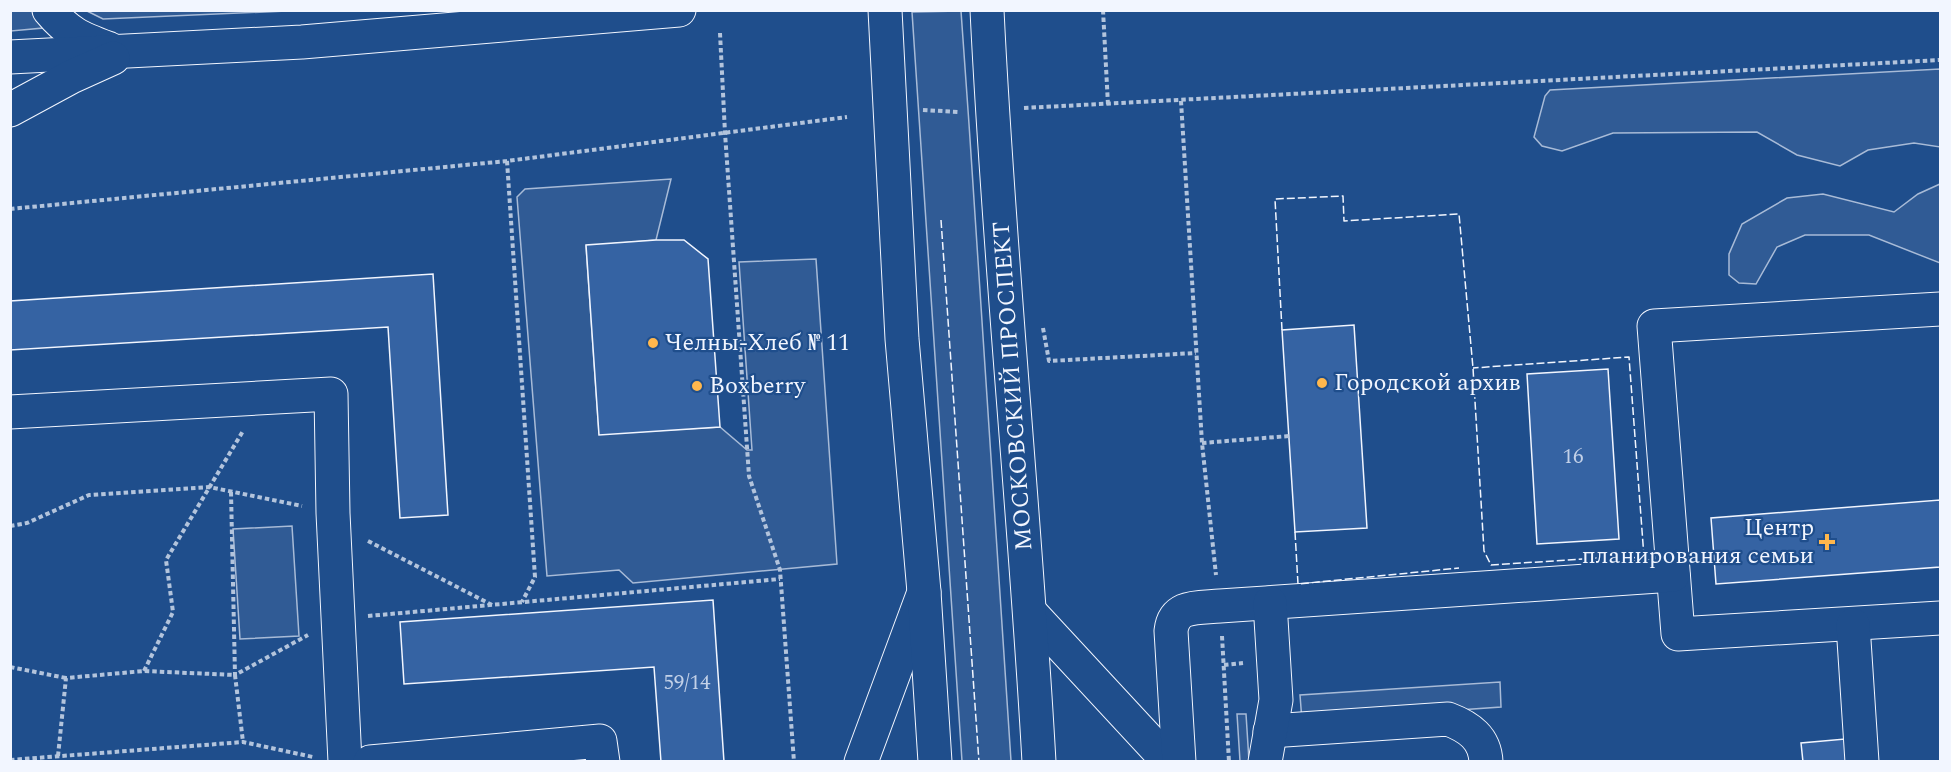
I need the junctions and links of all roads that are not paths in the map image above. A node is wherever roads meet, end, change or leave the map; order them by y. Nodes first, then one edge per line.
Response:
1 (49, 10) edge
2 (679, 10) edge
3 (885, 10) edge
4 (987, 10) edge
5 (122, 50) junction
6 (10, 57) edge
7 (10, 110) edge
8 (1941, 309) edge
9 (10, 412) edge
10 (1673, 575) junction
11 (924, 592) junction
12 (1270, 603) junction
13 (1030, 612) junction
14 (1941, 618) edge
15 (1852, 625) junction
16 (1268, 746) edge
17 (423, 759) edge
18 (333, 760) edge
19 (370, 762) edge
20 (603, 762) edge
21 (861, 762) edge
22 (935, 762) edge
23 (1039, 762) edge
24 (1169, 762) edge
25 (1179, 762) edge
26 (1486, 762) edge
27 (1862, 762) edge

1 - 5 main road
2 - 5 main road
3 - 11 main road
4 - 13 main road, МОСКОВСКИЙ ПРОСПЕКТ
5 - 6 main road
5 - 7 main road
8 - 10 main road
9 - 18 main road
10 - 12 main road
10 - 15 main road
11 - 21 main road
11 - 22 main road
12 - 16 main road
12 - 25 main road
13 - 23 main road, МОСКОВСКИЙ ПРОСПЕКТ
13 - 24 main road
14 - 15 main road
15 - 27 main road
16 - 26 main road
17 - 19 main road
17 - 20 main road

